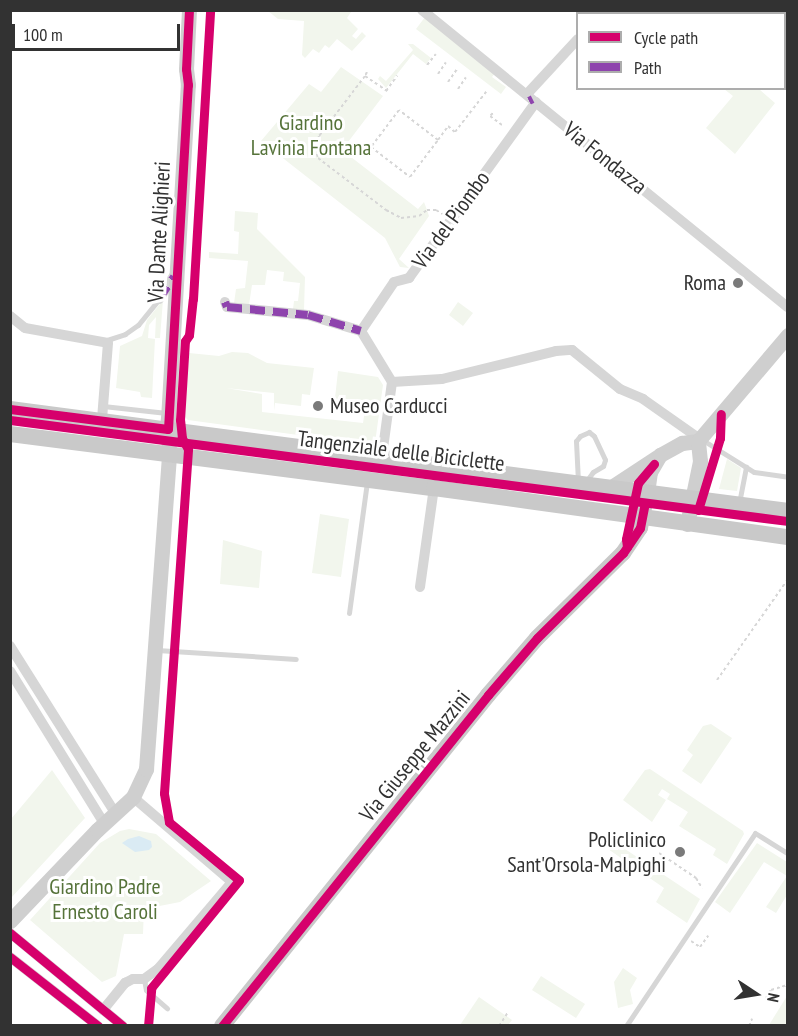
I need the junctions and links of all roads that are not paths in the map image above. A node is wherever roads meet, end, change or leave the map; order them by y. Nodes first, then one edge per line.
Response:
1 (189, 10) edge
2 (196, 10) edge
3 (422, 10) edge
4 (576, 42) edge
5 (188, 85) junction
6 (531, 99) junction
7 (176, 272) junction
8 (159, 299) joint
9 (225, 302) dead end
10 (788, 307) edge
11 (10, 316) edge
12 (362, 331) junction
13 (788, 335) edge
14 (105, 341) junction
15 (392, 382) junction
16 (10, 409) edge
17 (102, 413) junction
18 (168, 421) junction
19 (10, 434) edge
20 (699, 440) junction
21 (99, 446) junction
22 (170, 455) junction
23 (660, 455) junction
24 (382, 456) junction
25 (746, 467) junction
26 (788, 477) edge
27 (373, 480) junction
28 (581, 484) junction
29 (434, 488) junction
30 (610, 488) junction
31 (647, 493) junction
32 (692, 499) junction
33 (739, 504) junction
34 (574, 507) junction
35 (788, 511) edge
36 (643, 517) junction
37 (687, 524) junction
38 (788, 537) edge
39 (420, 587) dead end
40 (349, 614) dead end
41 (10, 646) edge
42 (154, 650) junction
43 (296, 659) dead end
44 (10, 671) edge
45 (53, 716) junction
46 (42, 723) junction
47 (134, 797) junction
48 (110, 818) junction
49 (788, 854) edge
50 (10, 921) edge
51 (10, 933) edge
52 (10, 957) edge
53 (144, 979) junction
54 (167, 1008) dead end
55 (103, 1010) junction
56 (98, 1026) edge
57 (123, 1026) edge
58 (222, 1026) edge
59 (626, 1026) edge

1 - 5 street, Via Dante Alighieri
2 - 5 street, Via Dante Alighieri
3 - 6 street, Via Fondazza
4 - 6 street, Via del Piombo
5 - 7 street, Via Dante Alighieri
6 - 10 street, Via Fondazza
6 - 12 street, Via del Piombo
7 - 8 street
7 - 18 street, Via Dante Alighieri
8 - 14 lane
9 - 12 street
11 - 14 street
12 - 15 street
13 - 20 street
14 - 17 street
15 - 20 street
15 - 24 street
16 - 17 main road
17 - 18 main road
17 - 21 main road
18 - 22 street, Via Dante Alighieri
18 - 24 main road
19 - 21 main road
20 - 23 street
20 - 25 lane
20 - 32 street
21 - 22 main road
22 - 27 main road
22 - 42 street, Via Dante Alighieri
23 - 30 street
23 - 31 street
24 - 27 main road
24 - 28 main road
25 - 26 lane
25 - 33 lane
27 - 29 main road
27 - 40 lane
28 - 28 lane
28 - 30 main road
28 - 34 main road
29 - 34 main road
29 - 39 street
30 - 31 main road
31 - 32 main road
31 - 36 main road, Via Giuseppe Mazzini
32 - 33 main road
32 - 37 street
33 - 35 main road
34 - 36 main road
36 - 37 main road
36 - 58 main road, Via Giuseppe Mazzini
37 - 38 main road
41 - 45 street
42 - 43 lane
42 - 47 street, Via Dante Alighieri
44 - 46 street
45 - 46 lane
45 - 48 street
46 - 48 street
47 - 48 street
47 - 53 street
48 - 50 street
49 - 59 lane
51 - 55 street
52 - 56 street
53 - 54 lane
53 - 55 street
55 - 57 street

